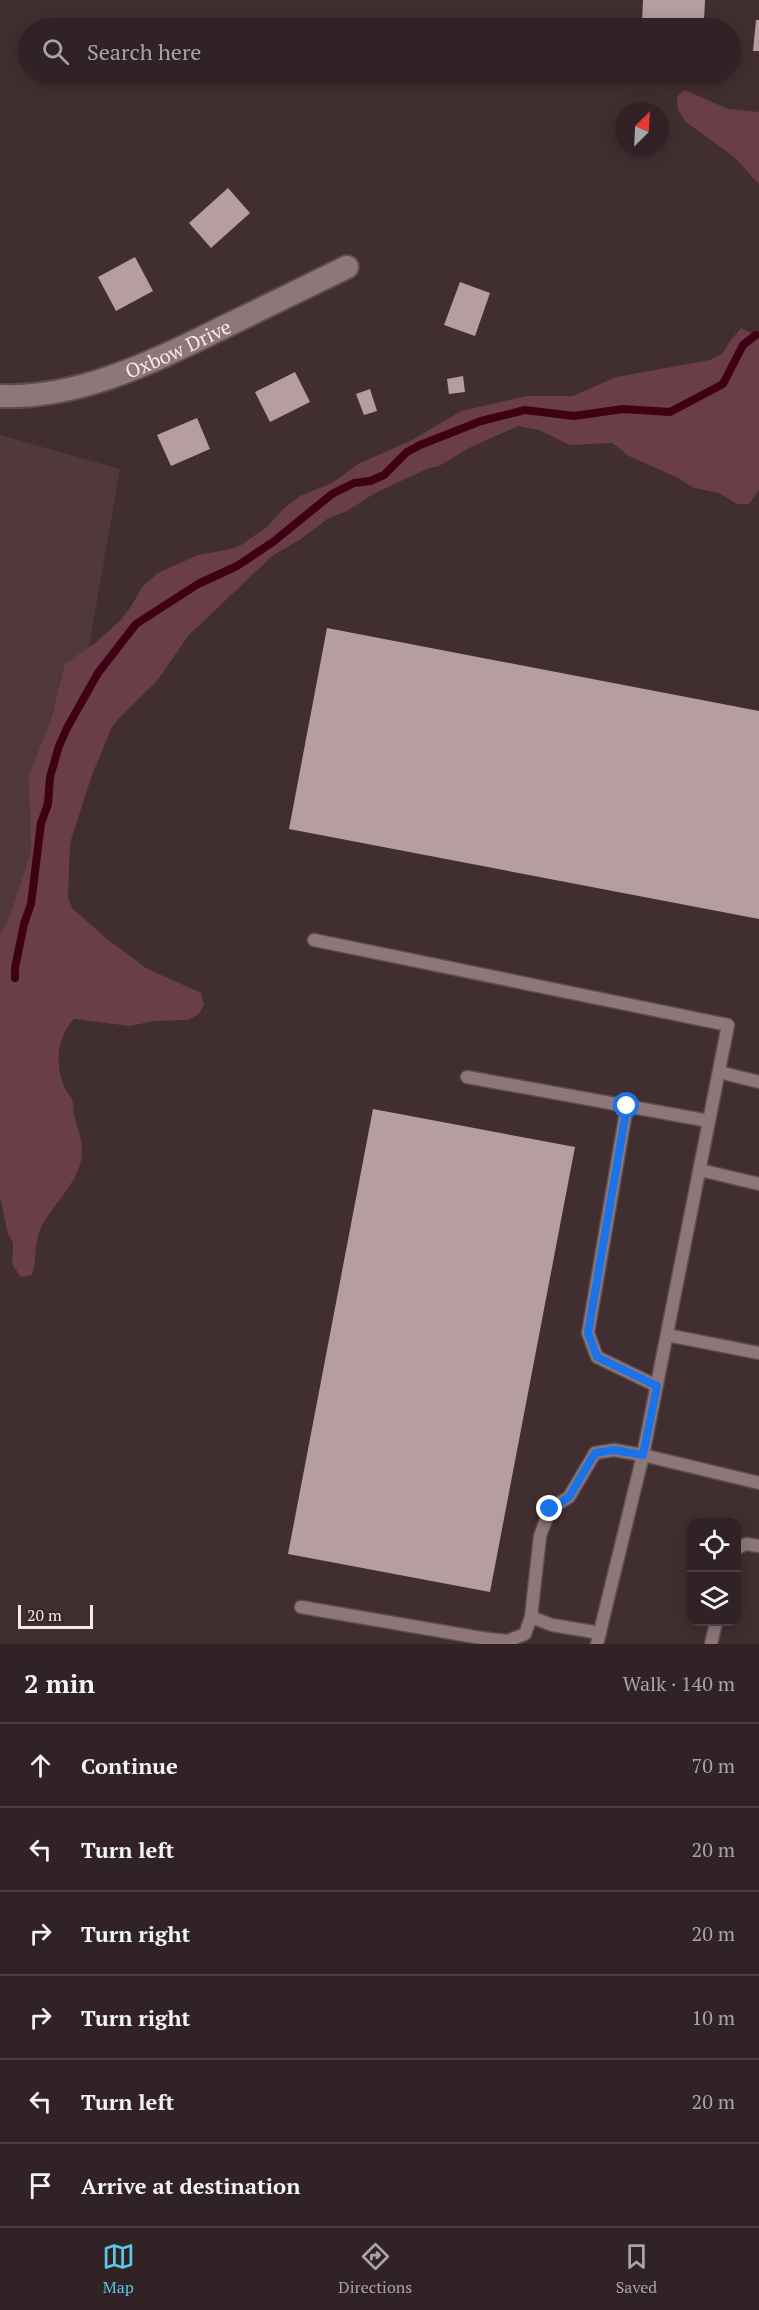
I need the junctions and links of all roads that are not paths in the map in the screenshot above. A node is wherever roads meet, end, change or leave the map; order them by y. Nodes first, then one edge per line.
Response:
1 (347, 267) dead end
2 (0, 396) edge
3 (314, 940) dead end
4 (719, 1072) junction
5 (467, 1077) dead end
6 (759, 1082) edge
7 (627, 1106) junction
8 (709, 1121) junction
9 (700, 1170) junction
10 (759, 1184) edge
11 (667, 1335) junction
12 (759, 1353) edge
13 (657, 1386) junction
14 (643, 1455) junction
15 (759, 1484) edge
16 (741, 1546) edge
17 (759, 1546) edge
18 (301, 1607) dead end
19 (531, 1617) junction
20 (715, 1626) edge
21 (598, 1638) edge
22 (711, 1644) edge

1 - 2 street, Oxbow Drive
3 - 4 lane
4 - 6 lane
4 - 8 lane
5 - 7 lane
7 - 8 lane
7 - 13 lane
8 - 9 lane
9 - 10 lane
9 - 11 lane
11 - 12 lane
11 - 13 lane
13 - 14 lane
14 - 15 lane
14 - 19 lane
14 - 21 lane
16 - 17 lane
18 - 19 lane
19 - 21 lane
20 - 22 lane

